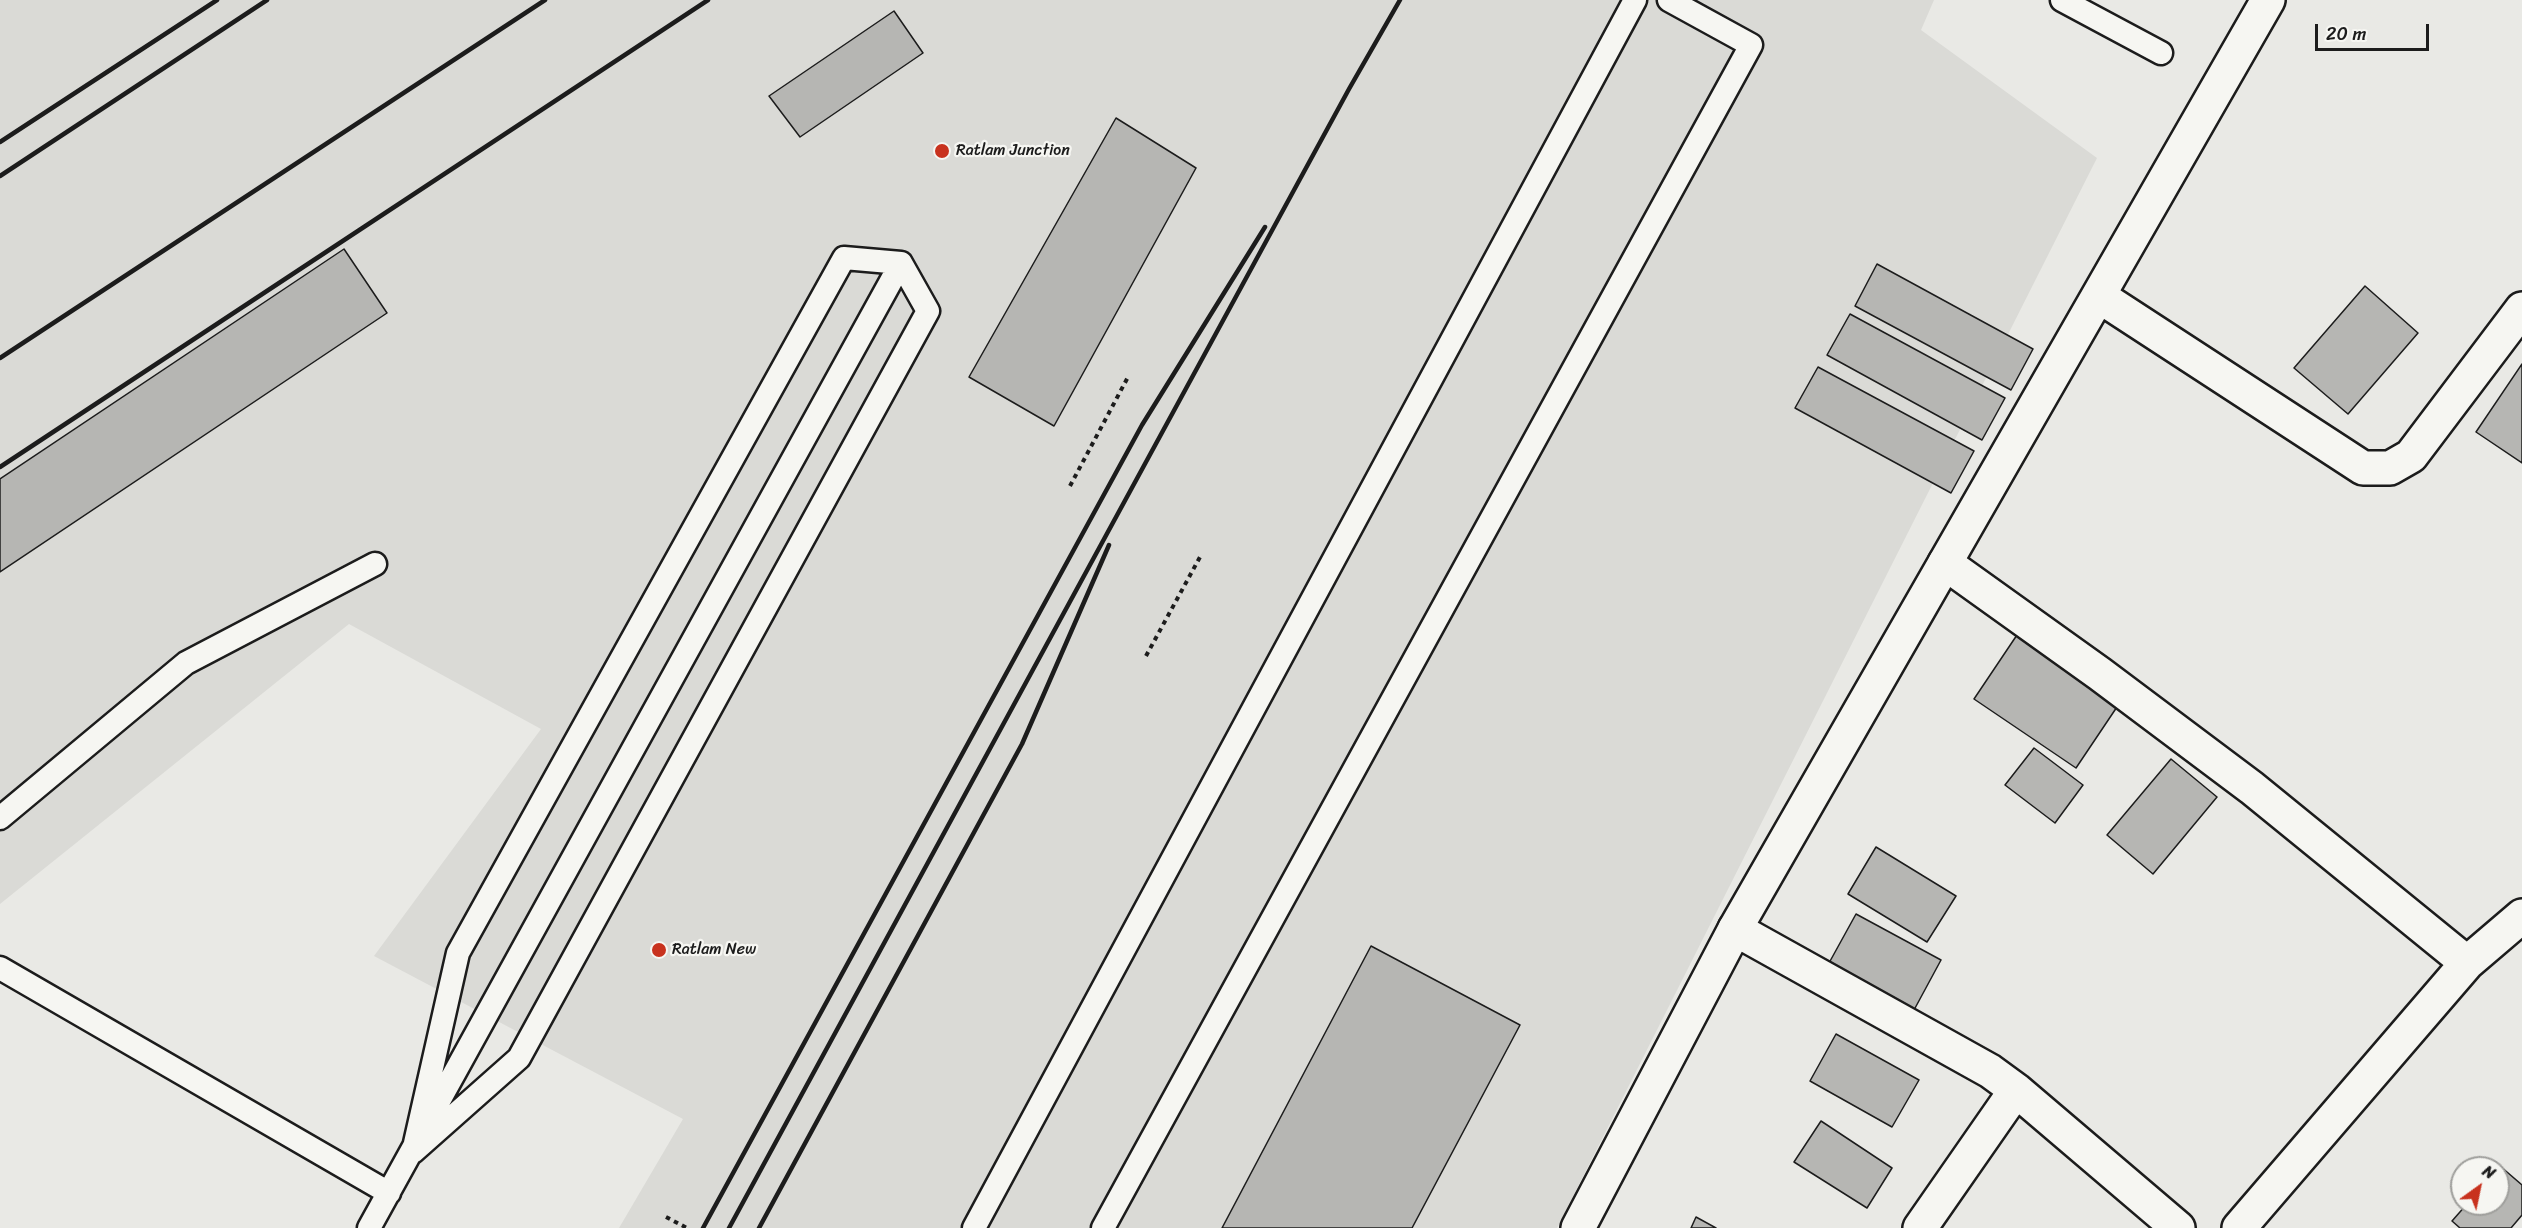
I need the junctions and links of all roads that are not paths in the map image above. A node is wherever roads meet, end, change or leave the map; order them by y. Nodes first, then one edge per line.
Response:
1 (1635, 0) edge
2 (1669, 0) edge
3 (2062, 0) edge
4 (2268, 0) edge
5 (2161, 53) dead end
6 (901, 262) junction
7 (2099, 296) junction
8 (2522, 309) edge
9 (1946, 563) junction
10 (375, 564) dead end
11 (0, 818) edge
12 (2522, 916) edge
13 (1735, 929) junction
14 (2467, 963) junction
15 (0, 968) edge
16 (2016, 1090) junction
17 (412, 1152) junction
18 (389, 1193) junction
19 (369, 1228) edge
20 (974, 1228) edge
21 (1103, 1228) edge
22 (1578, 1228) edge
23 (1920, 1228) edge
24 (2178, 1228) edge
25 (2239, 1228) edge

1 - 20 lane
2 - 21 lane
3 - 5 lane
4 - 7 street
6 - 17 lane
6 - 17 lane
6 - 17 lane
7 - 8 street
7 - 9 street
9 - 13 street
9 - 14 street
10 - 11 lane
12 - 14 street
13 - 16 street
13 - 22 street
14 - 25 street
15 - 18 lane
16 - 23 street
16 - 24 street
17 - 18 lane
18 - 19 lane

